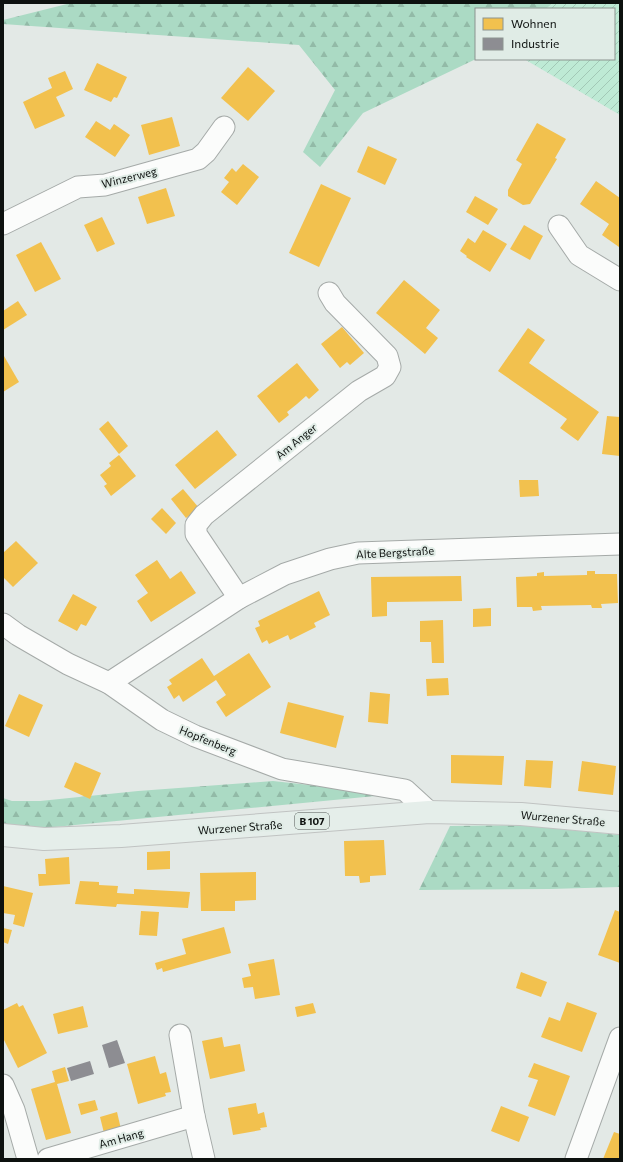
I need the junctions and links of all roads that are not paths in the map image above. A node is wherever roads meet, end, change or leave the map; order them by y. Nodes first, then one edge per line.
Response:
1 (224, 128) dead end
2 (3, 224) edge
3 (559, 226) dead end
4 (620, 280) edge
5 (329, 293) dead end
6 (620, 544) edge
7 (239, 598) junction
8 (3, 624) edge
9 (109, 683) junction
10 (429, 812) junction
11 (620, 823) edge
12 (3, 835) edge
13 (180, 1035) dead end
14 (620, 1038) edge
15 (3, 1085) edge
16 (194, 1116) junction
17 (28, 1159) edge
18 (48, 1159) edge
19 (204, 1159) edge
20 (576, 1159) edge

1 - 2 street, Winzerweg
3 - 4 street
5 - 7 street, Am Anger
6 - 7 street, Alte Bergstraße
7 - 9 street, Alte Bergstraße
8 - 9 street, Hopfenberg
9 - 10 street, Hopfenberg
10 - 11 main road, Wurzener Straße / B 107
10 - 12 main road, Wurzener Straße / B 107
13 - 16 street
14 - 20 street
15 - 17 street
16 - 18 street, Am Hang
16 - 19 street

